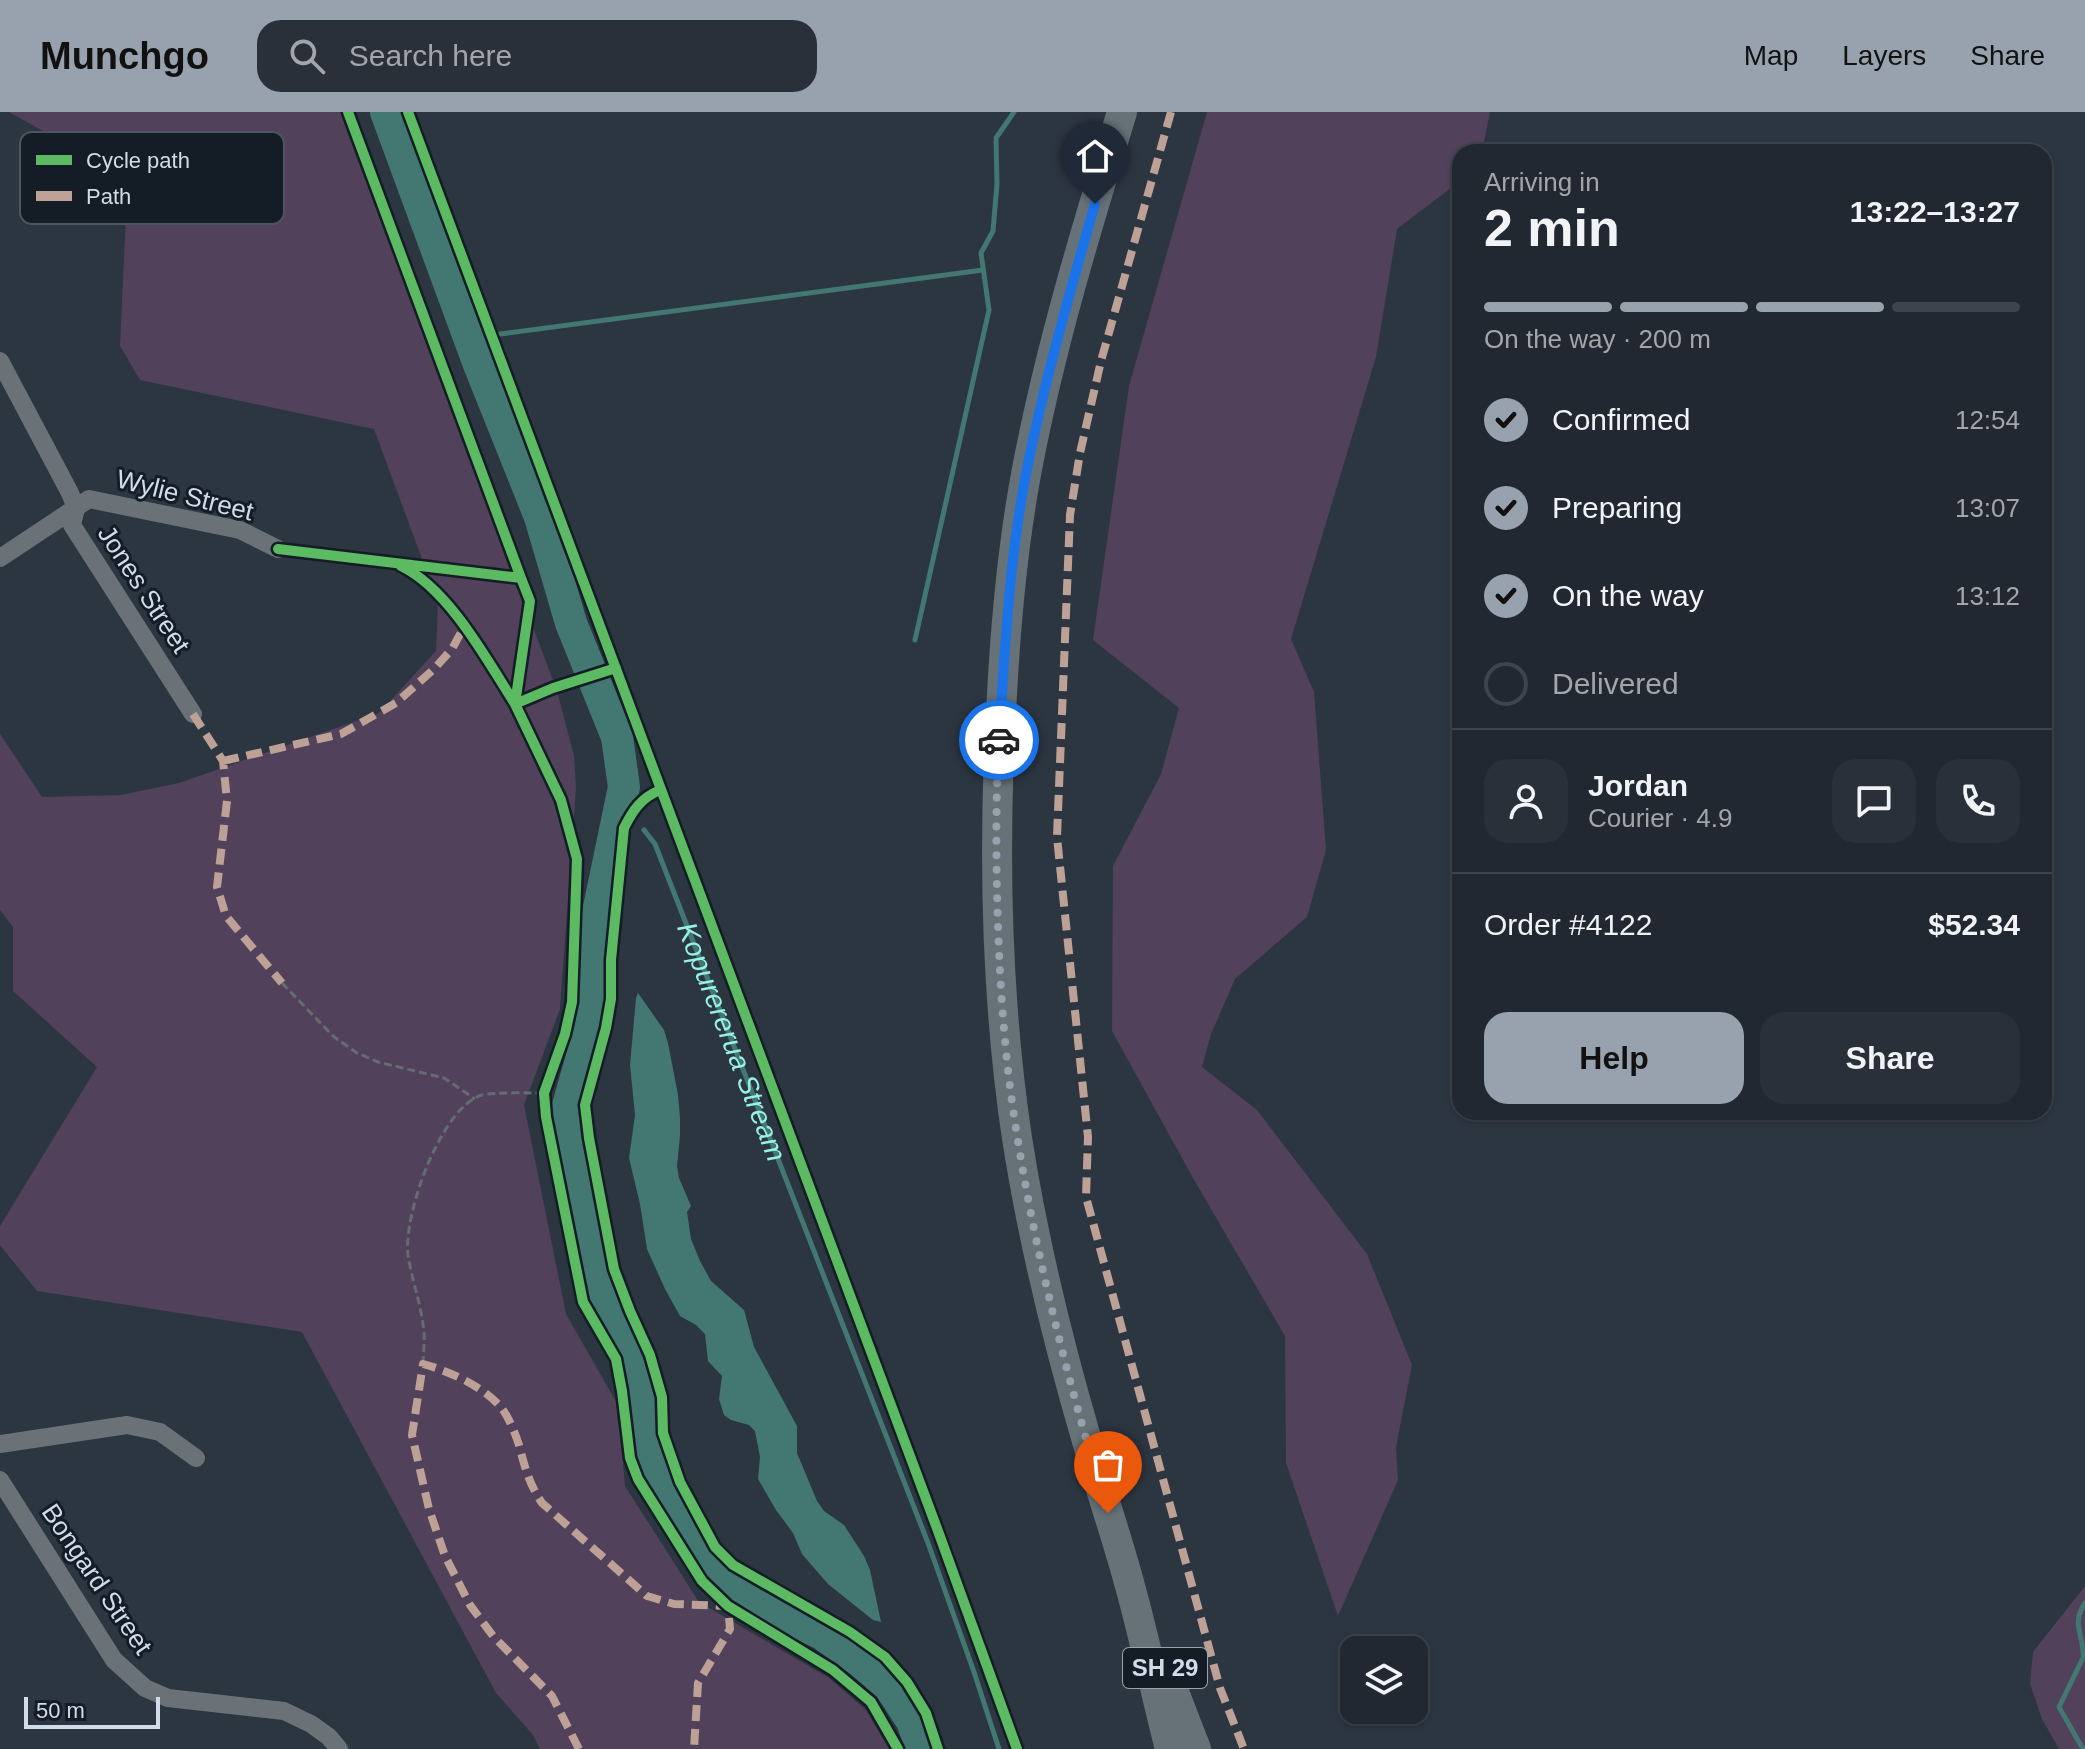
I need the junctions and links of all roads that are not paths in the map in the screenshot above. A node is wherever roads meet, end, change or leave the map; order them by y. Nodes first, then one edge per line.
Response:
1 (1122, 112) edge
2 (0, 361) edge
3 (76, 508) junction
4 (278, 549) dead end
5 (0, 558) edge
6 (193, 714) dead end
7 (0, 1444) edge
8 (196, 1458) dead end
9 (0, 1480) edge
10 (1131, 1588) junction
11 (339, 1749) edge
12 (1170, 1749) edge
13 (1196, 1749) edge

1 - 10 highway, SH 29
2 - 3 street, Jones Street
3 - 4 street, Wylie Street
3 - 5 street, Wylie Street
3 - 6 street, Jones Street
7 - 8 street
9 - 11 street, Bongard Street
10 - 12 highway, SH 29
10 - 13 highway, SH 29

